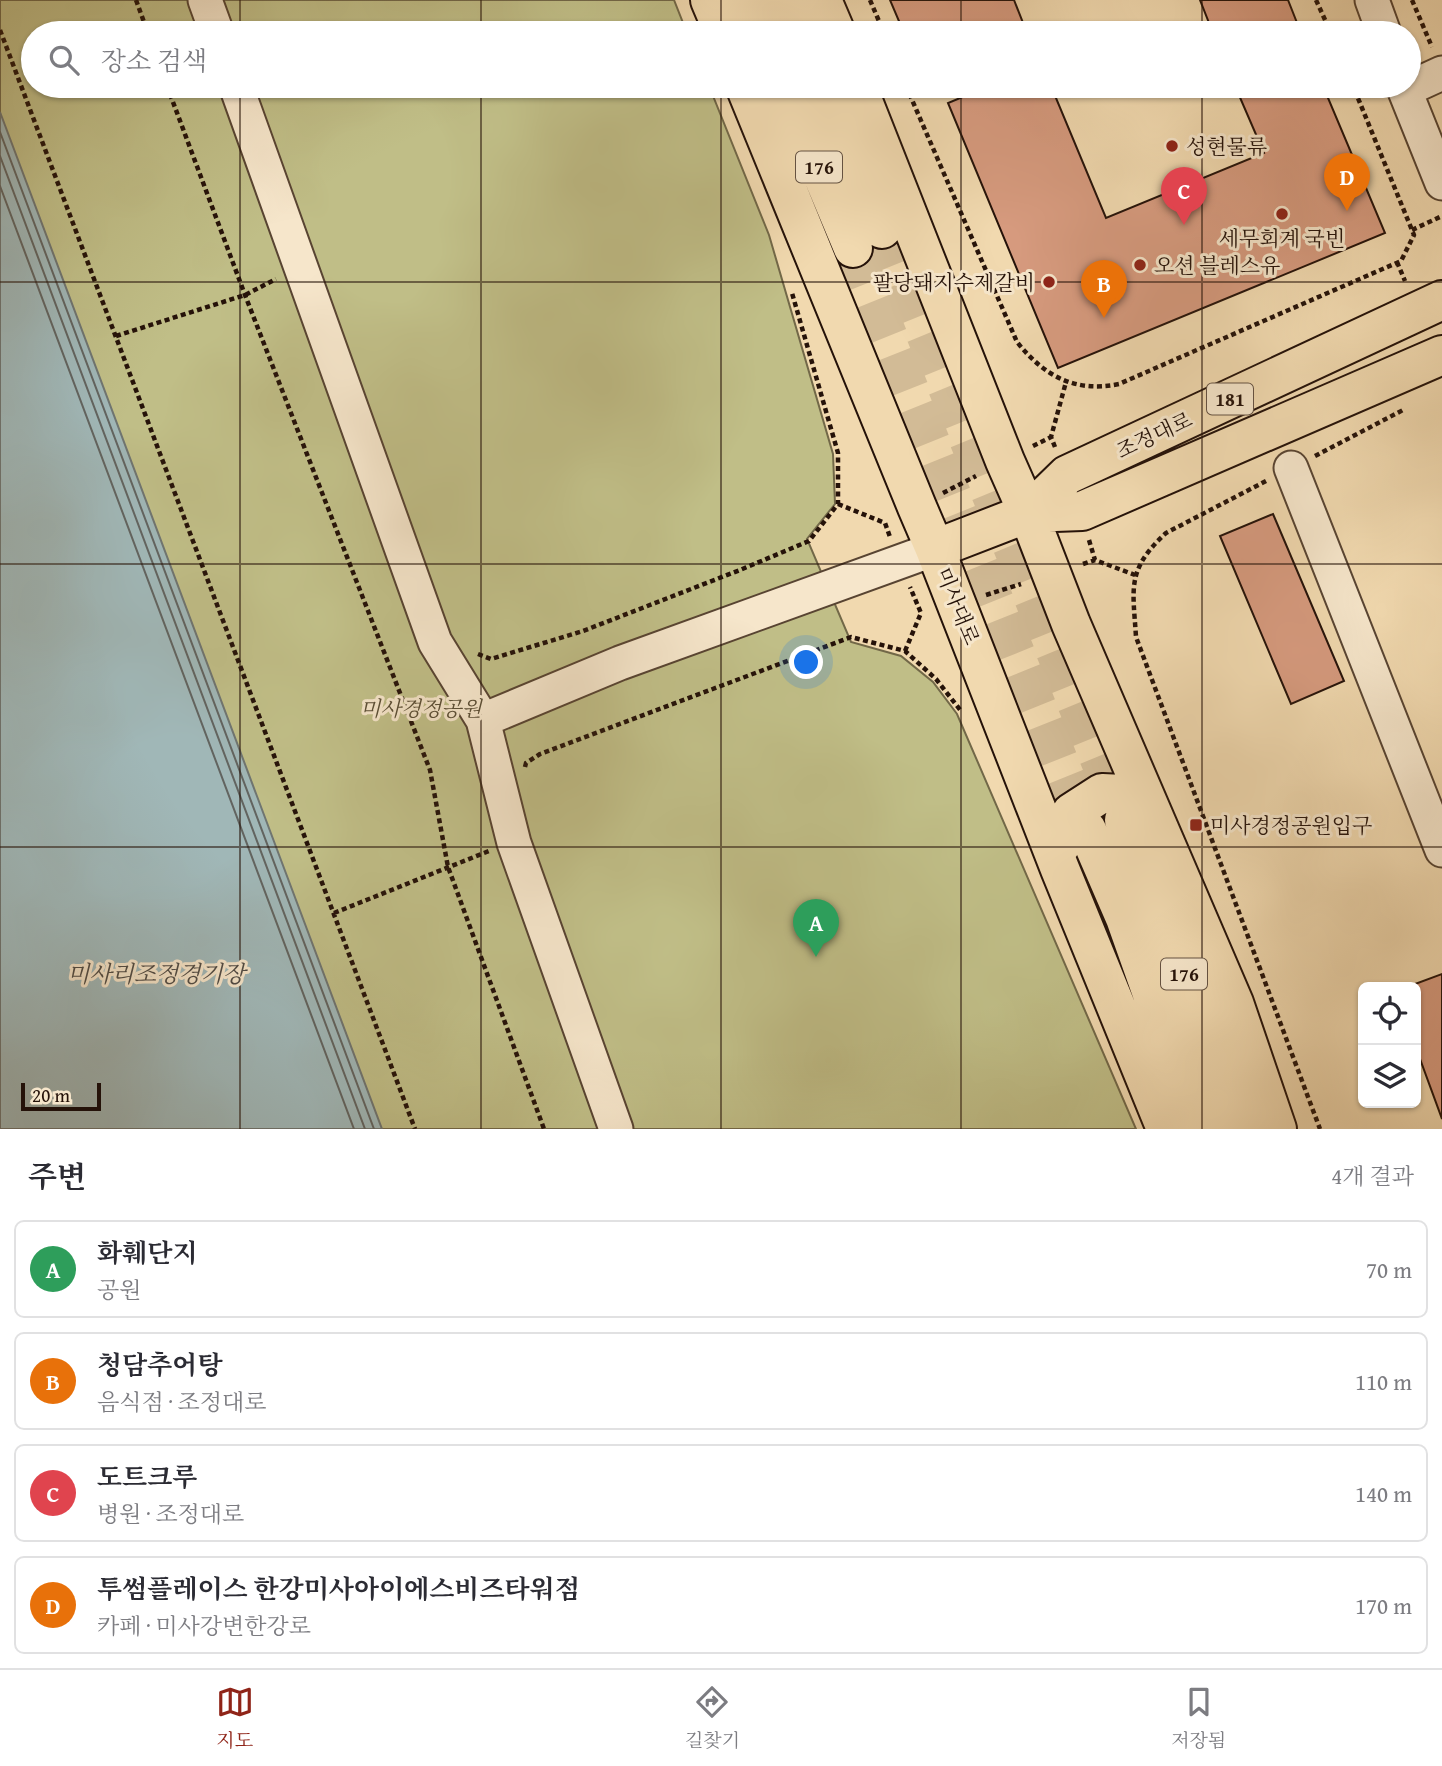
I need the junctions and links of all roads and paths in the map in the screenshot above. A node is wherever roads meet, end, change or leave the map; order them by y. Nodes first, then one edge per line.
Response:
1 (136, 0) edge
2 (205, 0) edge
3 (710, 0) edge
4 (749, 0) edge
5 (786, 0) edge
6 (822, 0) edge
7 (870, 0) edge
8 (1316, 0) edge
9 (1372, 0) edge
10 (1412, 0) edge
11 (144, 21) edge
12 (213, 21) edge
13 (719, 21) edge
14 (758, 21) edge
15 (795, 21) edge
16 (831, 21) edge
17 (879, 21) edge
18 (1326, 21) edge
19 (1380, 21) edge
20 (1421, 21) edge
21 (1421, 21) edge
22 (0, 30) edge
23 (1440, 62) edge
24 (1421, 76) edge
25 (21, 85) edge
26 (26, 98) edge
27 (171, 98) edge
28 (240, 98) edge
29 (750, 98) edge
30 (791, 98) edge
31 (826, 98) edge
32 (862, 98) edge
33 (911, 98) edge
34 (1358, 98) edge
35 (1408, 98) edge
36 (1442, 183) edge
37 (1442, 216) edge
38 (1412, 230) junction
39 (283, 276) dead end
40 (789, 285) dead end
41 (245, 295) junction
42 (1442, 300) edge
43 (116, 336) junction
44 (1442, 355) edge
45 (1066, 382) junction
46 (1005, 461) junction
47 (1291, 468) dead end
48 (838, 504) junction
49 (917, 507) junction
50 (1028, 513) junction
51 (935, 548) junction
52 (1051, 575) junction
53 (956, 604) junction
54 (905, 651) junction
55 (491, 659) dead end
56 (962, 712) dead end
57 (483, 720) junction
58 (540, 754) dead end
59 (1138, 817) junction
60 (1087, 830) tunnel mouth
61 (1442, 850) edge
62 (489, 851) dead end
63 (448, 867) junction
64 (1060, 869) junction
65 (334, 913) junction
66 (415, 1129) edge
67 (544, 1129) edge
68 (616, 1129) edge
69 (1167, 1129) edge
70 (1200, 1129) edge
71 (1239, 1129) edge
72 (1277, 1129) edge
73 (1320, 1129) edge

1 - 11 path
2 - 12 street
3 - 13 main road
4 - 14 main road
5 - 15 main road
6 - 16 main road
7 - 17 path
8 - 18 path
9 - 19 street
10 - 20 path
21 - 23 path
22 - 25 path
23 - 24 street
26 - 43 path
27 - 41 path
28 - 57 street
29 - 49 main road, 미사대로
30 - 31 main road, 176
32 - 46 main road
33 - 45 path
34 - 38 path
35 - 36 street
37 - 38 path
38 - 45 path
39 - 41 path
40 - 48 path
41 - 43 path
41 - 63 path
42 - 50 main road, 조정대로 / 181
43 - 65 path
44 - 50 main road, 조정대로 / 181
45 - 46 path
46 - 49 path
46 - 50 main road
47 - 61 street
48 - 49 path
48 - 55 path
49 - 51 main road, 미사대로
50 - 51 main road, 조정대로 / 181
50 - 52 main road
51 - 53 main road, 미사대로
51 - 57 street
52 - 53 path
52 - 59 main road
52 - 73 path
53 - 54 path
53 - 64 main road, 미사대로
54 - 56 path
54 - 58 path
57 - 68 street
59 - 64 main road
59 - 71 main road, 176
59 - 72 main road
60 - 70 main road, 176
62 - 63 path
63 - 65 path
63 - 67 path
64 - 69 main road, 미사대로
65 - 66 path

